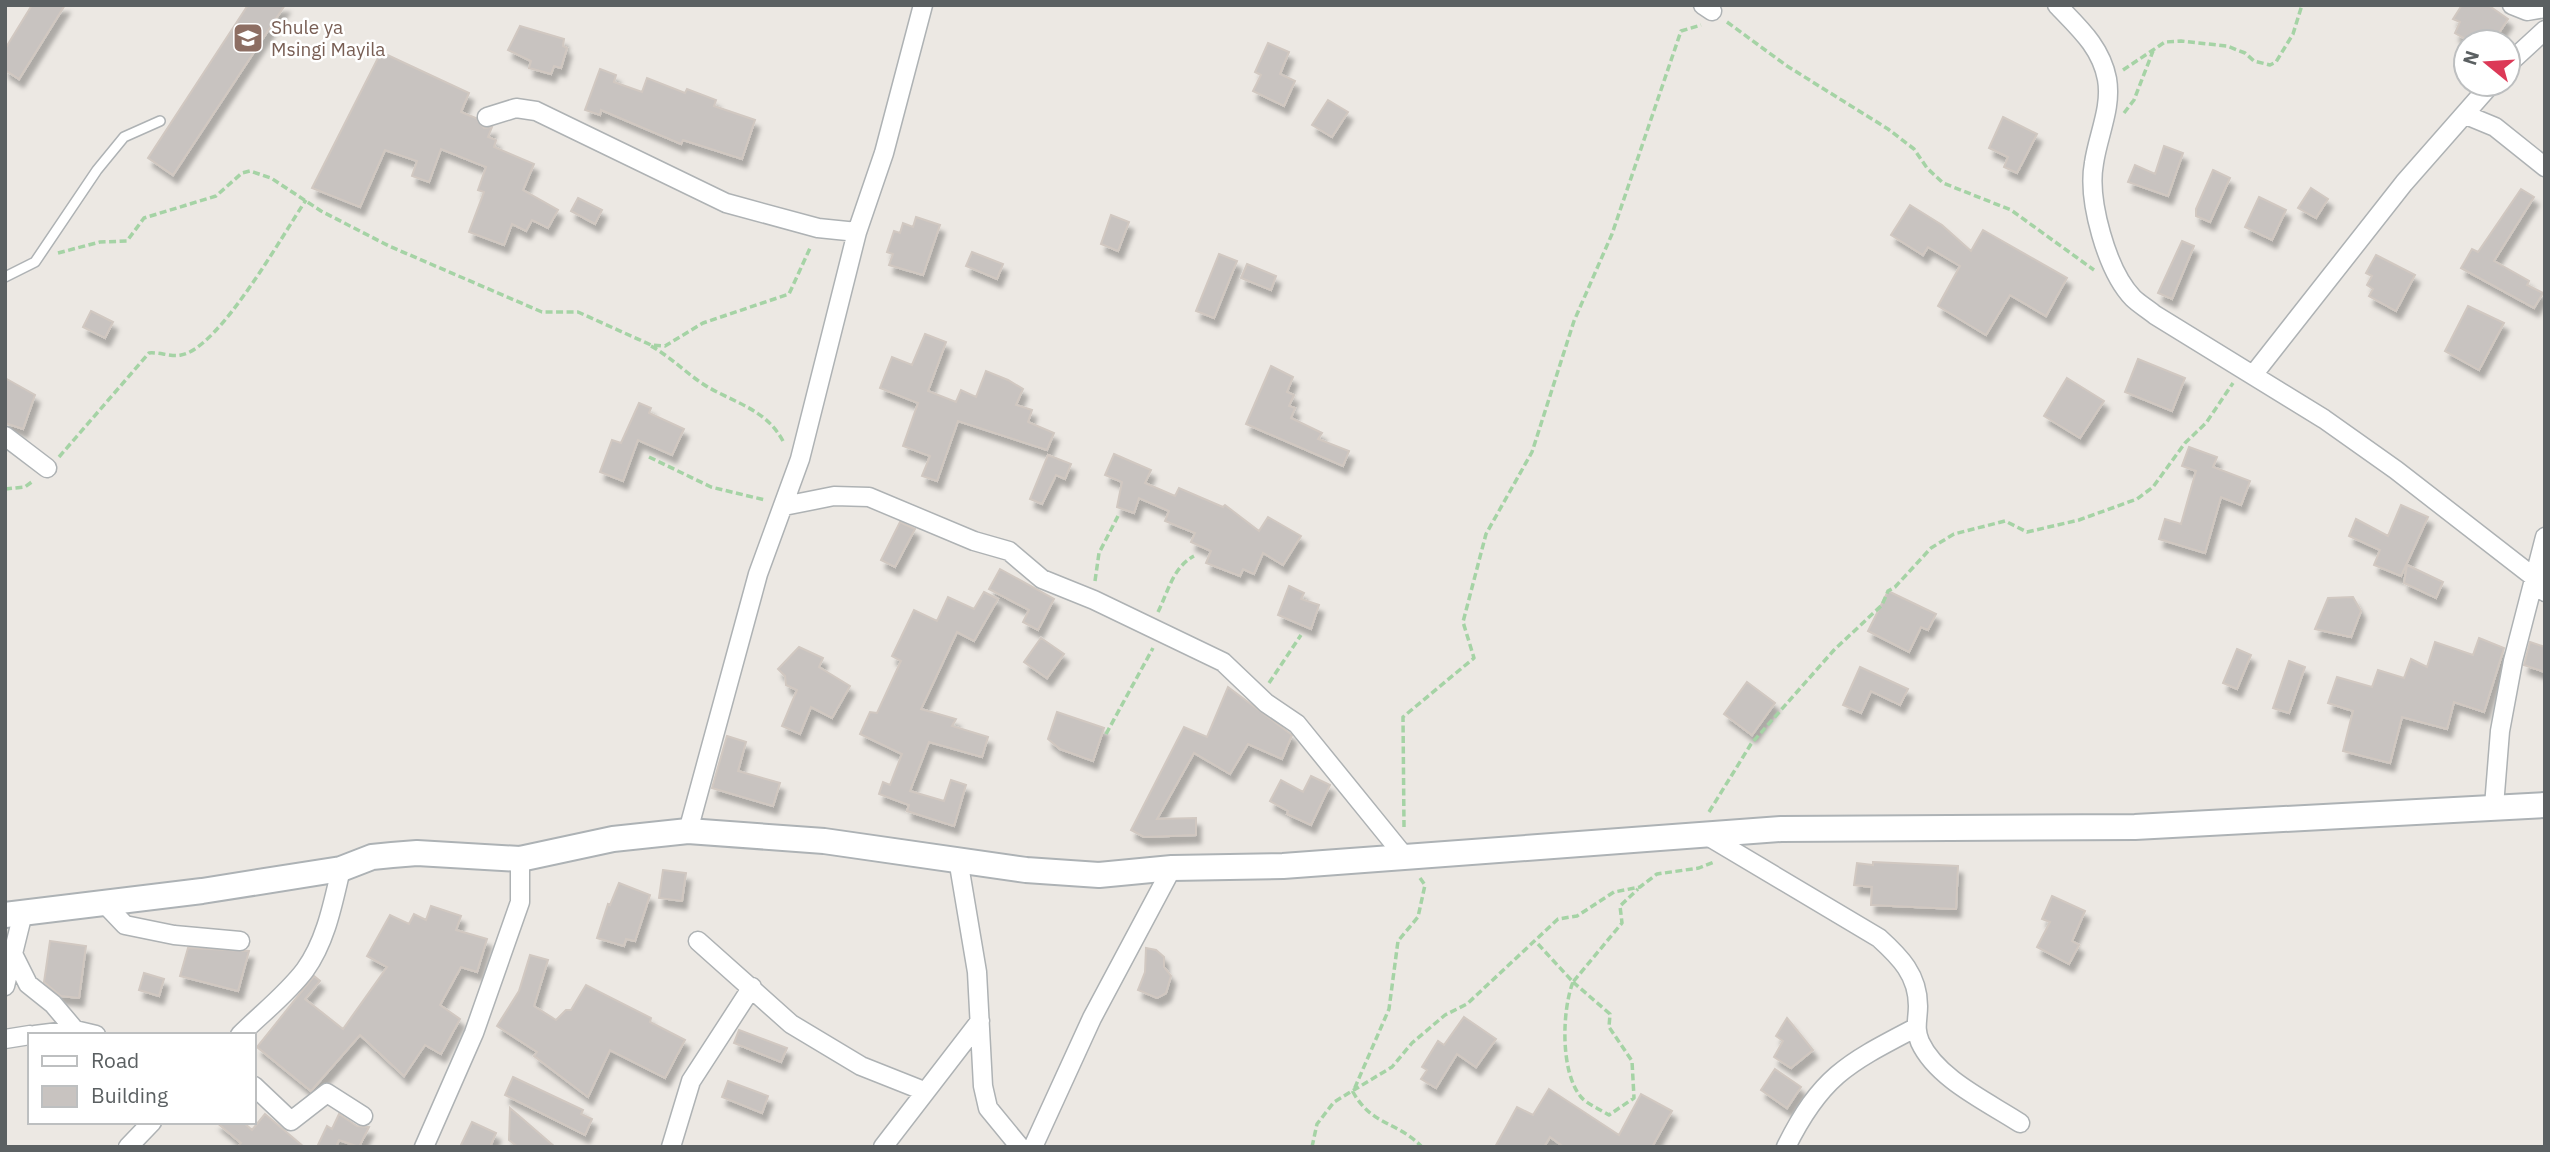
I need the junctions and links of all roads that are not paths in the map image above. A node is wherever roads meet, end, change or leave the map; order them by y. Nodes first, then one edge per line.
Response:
1 (923, 5) edge
2 (2057, 5) edge
3 (2512, 5) edge
4 (2545, 8) edge
5 (2545, 30) edge
6 (2522, 51) edge
7 (2480, 98) edge
8 (2466, 115) junction
9 (487, 117) dead end
10 (160, 121) dead end
11 (2545, 167) edge
12 (857, 232) junction
13 (5, 277) edge
14 (2248, 372) junction
15 (5, 436) edge
16 (47, 468) road end
17 (784, 506) junction
18 (2545, 537) edge
19 (2540, 585) edge
20 (2545, 804) edge
21 (2494, 806) junction
22 (688, 831) junction
23 (1701, 835) junction
24 (1405, 857) junction
25 (520, 859) junction
26 (958, 859) junction
27 (1172, 868) junction
28 (341, 869) junction
29 (105, 904) junction
30 (14, 914) edge
31 (240, 941) dead end
32 (698, 941) dead end
33 (13, 954) junction
34 (5, 986) edge
35 (752, 987) junction
36 (980, 1021) junction
37 (1915, 1028) junction
38 (75, 1030) junction
39 (52, 1033) edge
40 (88, 1033) edge
41 (242, 1033) edge
42 (28, 1035) edge
43 (5, 1038) edge
44 (256, 1088) edge
45 (925, 1091) junction
46 (363, 1116) dead end
47 (2020, 1123) dead end
48 (150, 1124) edge
49 (128, 1147) edge
50 (424, 1147) edge
51 (671, 1147) edge
52 (883, 1147) edge
53 (1020, 1147) edge
54 (1033, 1147) edge
55 (1786, 1147) edge

1 - 12 street
2 - 14 street
3 - 4 street
5 - 6 street
7 - 8 street
8 - 11 street
8 - 14 street
9 - 12 street
10 - 13 lane
12 - 17 street
14 - 19 street
15 - 16 street
17 - 22 street
17 - 24 street
18 - 19 street
19 - 21 street
20 - 21 street
21 - 23 street
22 - 25 street
22 - 26 street
23 - 24 street
23 - 37 street
24 - 27 street
25 - 28 street
25 - 50 street
26 - 27 street
26 - 36 street
27 - 54 street
28 - 29 street
28 - 41 street
29 - 30 street
29 - 31 street
30 - 33 street
32 - 35 street
33 - 34 street
33 - 38 street
35 - 45 street
35 - 51 street
36 - 45 street
36 - 53 street
37 - 47 street
37 - 55 street
38 - 39 street
38 - 40 street
42 - 43 street
44 - 46 street
45 - 52 street
48 - 49 street

